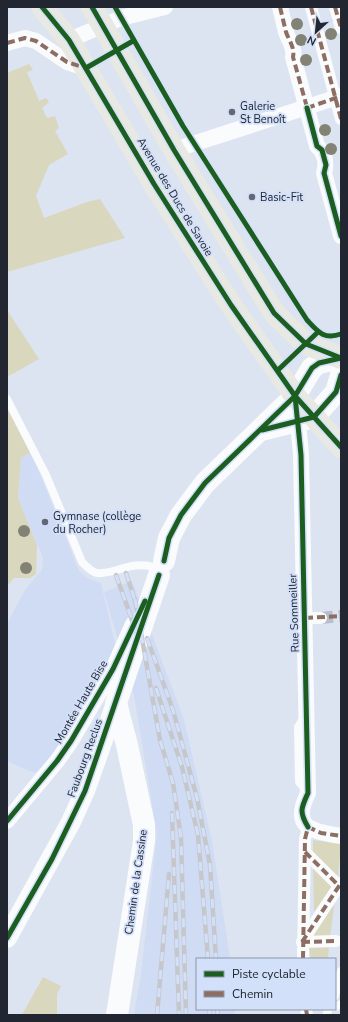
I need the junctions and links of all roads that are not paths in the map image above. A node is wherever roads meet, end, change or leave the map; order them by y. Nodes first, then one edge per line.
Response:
1 (42, 7) edge
2 (92, 7) edge
3 (165, 7) edge
4 (280, 7) edge
5 (312, 7) edge
6 (335, 7) edge
7 (103, 26) junction
8 (341, 28) edge
9 (69, 40) junction
10 (7, 43) edge
11 (86, 68) junction
12 (338, 96) edge
13 (307, 108) junction
14 (341, 119) edge
15 (174, 150) junction
16 (341, 236) edge
17 (341, 358) edge
18 (341, 375) edge
19 (295, 396) junction
20 (7, 399) edge
21 (306, 419) junction
22 (261, 430) junction
23 (341, 447) edge
24 (158, 571) junction
25 (305, 618) junction
26 (321, 618) tunnel mouth
27 (117, 687) junction
28 (7, 821) edge
29 (308, 827) junction
30 (341, 836) edge
31 (305, 852) junction
32 (340, 884) edge
33 (7, 938) edge
34 (336, 941) dead end
35 (302, 942) junction
36 (303, 958) edge
37 (341, 971) edge
38 (336, 992) edge
39 (117, 1015) edge

1 - 9 main road, Avenue des Ducs de Savoie
2 - 7 main road, Avenue des Ducs de Savoie
3 - 7 street
4 - 13 street
5 - 12 street
6 - 8 street
7 - 9 street
7 - 15 main road, Avenue des Ducs de Savoie
9 - 11 main road, Avenue des Ducs de Savoie
10 - 11 street
11 - 19 main road, Avenue des Ducs de Savoie
12 - 13 street
12 - 14 street
13 - 15 street
13 - 16 street
15 - 17 main road, Avenue des Ducs de Savoie
17 - 19 main road, Faubourg Reclus
18 - 21 main road
19 - 21 main road, Avenue des Ducs de Savoie
19 - 22 main road, Faubourg Reclus
20 - 24 lane
21 - 22 main road, Faubourg Reclus
21 - 23 main road, Avenue des Ducs de Savoie
21 - 25 street, Rue Sommeiller
22 - 24 main road, Faubourg Reclus
24 - 27 main road, Faubourg Reclus
24 - 27 street, Montée Haute Bise
25 - 26 street
25 - 29 street, Rue Sommeiller
27 - 28 street, Montée Haute Bise
27 - 33 street, Faubourg Reclus
27 - 39 main road, Chemin de la Cassine
29 - 30 street
29 - 31 street
31 - 32 street
31 - 35 street
32 - 35 street
34 - 35 street
35 - 36 street
37 - 38 lane

